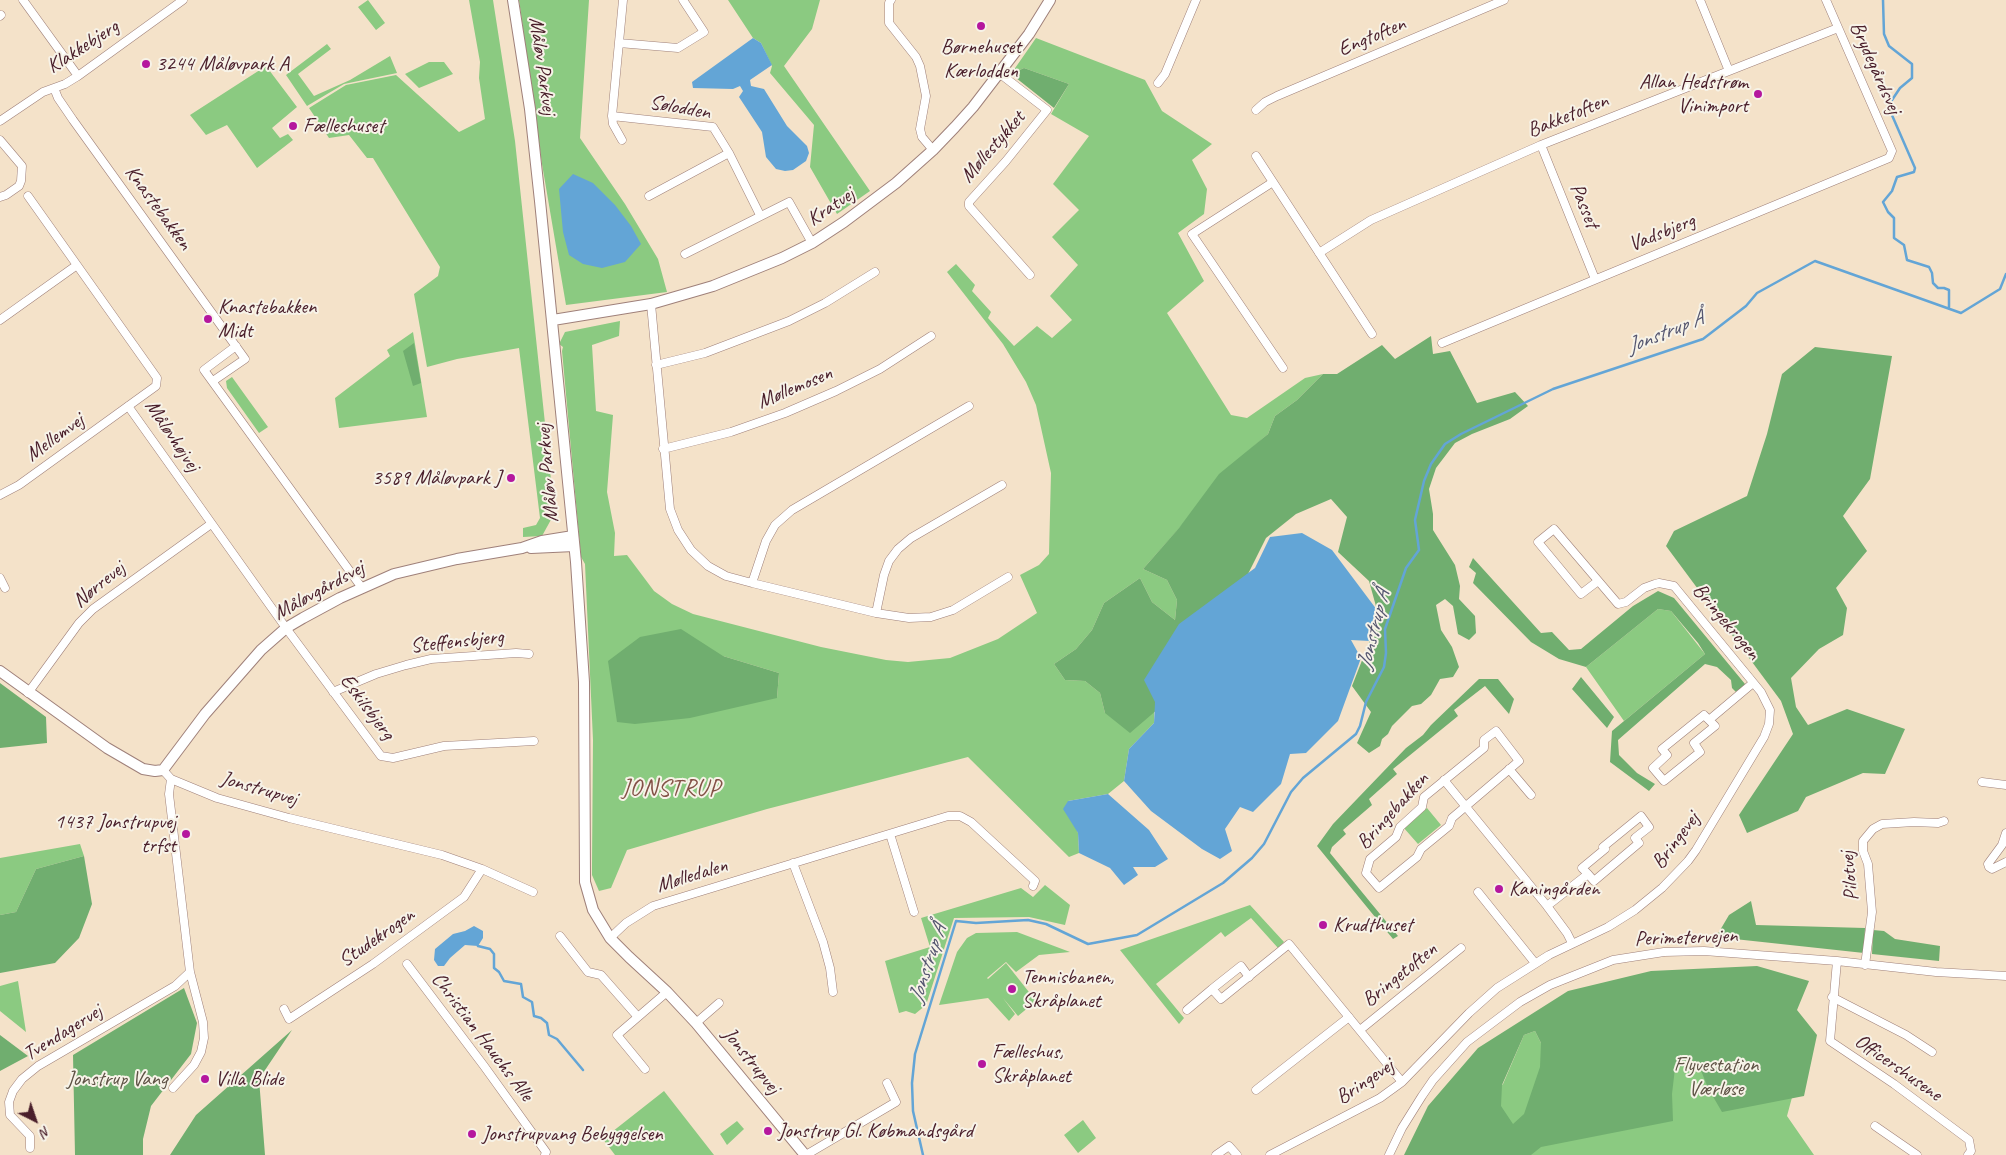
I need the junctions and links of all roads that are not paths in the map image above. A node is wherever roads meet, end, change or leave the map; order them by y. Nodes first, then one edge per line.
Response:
1 (23, 0) edge
2 (183, 0) edge
3 (513, 0) edge
4 (623, 0) edge
5 (683, 0) edge
6 (1050, 0) edge
7 (1196, 0) edge
8 (1504, 0) edge
9 (1700, 0) edge
10 (1826, 0) edge
11 (887, 1) edge
12 (1838, 28) junction
13 (619, 43) junction
14 (1729, 71) junction
15 (999, 73) junction
16 (78, 76) junction
17 (1158, 83) dead end
18 (54, 88) junction
19 (1256, 110) dead end
20 (612, 116) junction
21 (0, 121) edge
22 (0, 140) edge
23 (622, 140) dead end
24 (1541, 145) junction
25 (934, 150) junction
26 (1892, 151) joint
27 (729, 154) junction
28 (1256, 156) dead end
29 (1273, 182) junction
30 (28, 196) dead end
31 (649, 196) dead end
32 (0, 197) edge
33 (760, 215) junction
34 (812, 243) junction
35 (1319, 253) junction
36 (685, 254) dead end
37 (77, 265) junction
38 (875, 272) dead end
39 (1030, 275) dead end
40 (1596, 279) junction
41 (651, 304) junction
42 (0, 320) edge
43 (553, 320) junction
44 (1372, 334) dead end
45 (931, 336) dead end
46 (1442, 343) dead end
47 (236, 346) junction
48 (656, 365) junction
49 (1283, 368) dead end
50 (213, 381) junction
51 (128, 406) junction
52 (969, 406) dead end
53 (664, 449) junction
54 (1002, 485) dead end
55 (0, 495) edge
56 (211, 524) junction
57 (573, 541) junction
58 (1008, 577) dead end
59 (0, 578) edge
60 (1598, 581) junction
61 (752, 583) junction
62 (5, 588) dead end
63 (362, 588) junction
64 (876, 613) junction
65 (286, 628) junction
66 (529, 654) dead end
67 (0, 672) edge
68 (1754, 683) junction
69 (333, 692) junction
70 (28, 693) junction
71 (1770, 710) joint
72 (1709, 720) junction
73 (534, 741) dead end
74 (1510, 769) junction
75 (162, 770) junction
76 (172, 780) junction
77 (1444, 780) junction
78 (1982, 782) dead end
79 (2006, 785) edge
80 (1531, 795) dead end
81 (1466, 806) junction
82 (1944, 820) dead end
83 (2006, 833) edge
84 (890, 834) junction
85 (2006, 862) edge
86 (793, 863) junction
87 (482, 869) junction
88 (1588, 874) junction
89 (1033, 886) dead end
90 (533, 892) dead end
91 (1478, 892) dead end
92 (1547, 906) junction
93 (914, 912) dead end
94 (560, 936) dead end
95 (610, 938) junction
96 (1572, 943) junction
97 (1462, 948) dead end
98 (1837, 961) junction
99 (407, 964) dead end
100 (1536, 964) junction
101 (1865, 965) junction
102 (190, 972) junction
103 (2006, 976) edge
104 (1249, 977) junction
105 (1212, 989) junction
106 (667, 992) junction
107 (833, 992) dead end
108 (1832, 997) junction
109 (719, 1003) dead end
110 (284, 1009) dead end
111 (1187, 1010) dead end
112 (638, 1017) junction
113 (1349, 1017) junction
114 (696, 1023) junction
115 (1360, 1030) junction
116 (1932, 1052) dead end
117 (646, 1069) dead end
118 (1402, 1082) junction
119 (887, 1083) dead end
120 (174, 1088) dead end
121 (1256, 1090) dead end
122 (1876, 1126) dead end
123 (30, 1148) dead end
124 (545, 1155) edge
125 (806, 1155) edge
126 (1216, 1155) edge
127 (1237, 1155) edge
128 (1270, 1155) edge
129 (1389, 1155) edge
130 (1917, 1155) edge
131 (1968, 1155) edge

1 - 16 street
2 - 16 street, Klakkebjerg
3 - 43 street, Måløv Parkvej
4 - 13 street
5 - 13 street
6 - 15 street, Kratvej
7 - 17 street
8 - 19 street, Engtoften
9 - 14 street
10 - 12 street, Brydegårdsvej
11 - 25 street
12 - 14 street, Bakketoften
12 - 26 street, Brydegårdsvej
13 - 20 street
14 - 24 street, Bakketoften
15 - 25 street, Kratvej
15 - 39 street, Møllestykket
16 - 18 street, Klakkebjerg
18 - 21 street, Klakkebjerg
18 - 47 street, Knastebakken
20 - 23 street
20 - 27 street, Sølodden
22 - 32 street
24 - 35 street, Bakketoften
24 - 40 street, Passet
25 - 34 street, Kratvej
26 - 40 street, Vadsbjerg
27 - 31 street
27 - 33 street, Sølodden
28 - 29 street
29 - 35 street
29 - 49 street
30 - 37 street, Måløvhøjvej
33 - 34 street
33 - 36 street
34 - 41 street, Kratvej
35 - 44 street
37 - 42 street
37 - 51 street, Måløvhøjvej
38 - 48 street
40 - 46 street, Vadsbjerg
41 - 43 street, Kratvej
41 - 48 street
43 - 57 street, Måløv Parkvej
45 - 53 street, Møllemosen
47 - 50 street
47 - 50 street
48 - 53 street
50 - 63 street
51 - 55 street, Mellemvej
51 - 56 street, Måløvhøjvej
52 - 61 street
53 - 61 street
54 - 64 street
56 - 65 street, Måløvhøjvej
56 - 70 street, Nørrevej
57 - 63 street, Måløvgårdsvej
57 - 95 street, Måløv Parkvej
58 - 64 street
59 - 62 street
60 - 60 street, Bringekrogen
60 - 68 street, Bringekrogen
61 - 64 street
63 - 65 street, Måløvgårdsvej
65 - 69 street, Eskilsbjerg
65 - 75 street, Måløvgårdsvej
66 - 69 street, Steffensbjerg
67 - 70 street
68 - 71 street, Bringekrogen
68 - 72 street, Bringekrogen
69 - 73 street, Eskilsbjerg
70 - 75 street
71 - 96 street, Bringevej
72 - 72 street, Bringekrogen
74 - 77 street, Bringebakken
74 - 80 street
74 - 81 street, Bringebakken
75 - 76 street, Jonstrupvej
76 - 87 street, Jonstrupvej
76 - 102 street
77 - 81 street, Bringebakken
77 - 81 street, Bringebakken
78 - 79 street
81 - 92 street, Bringebakken
82 - 101 street, Pilotvej
83 - 85 street
84 - 86 street, Mølledalen
84 - 89 street, Mølledalen
84 - 93 street
86 - 95 street, Mølledalen
86 - 107 street
87 - 90 street, Jonstrupvej
87 - 110 street, Studekrogen
88 - 88 street
88 - 92 street
91 - 100 street
92 - 96 street, Bringebakken
94 - 112 street
95 - 106 street, Jonstrupvej
96 - 100 street, Bringevej
97 - 115 street, Bringetoften
98 - 101 street, Perimetervejen
98 - 108 street, Officershusene
98 - 129 street, Perimetervejen
99 - 124 street, Christian Hauchs Alle
100 - 118 street, Bringevej
101 - 103 street, Perimetervejen
102 - 120 street
102 - 123 street, Tvendagervej
104 - 105 street, Bringetoften
104 - 105 street
104 - 113 street, Bringetoften
105 - 111 street
106 - 112 street
106 - 114 street, Jonstrupvej
108 - 116 street, Officershusene
108 - 131 street, Officershusene
109 - 114 street
112 - 117 street
113 - 115 street, Bringetoften
113 - 121 street, Bringetoften
114 - 125 street, Jonstrupvej
115 - 118 street, Bringetoften
118 - 128 street, Bringevej
119 - 125 street, Jonstrupvej
122 - 130 street
126 - 127 street

